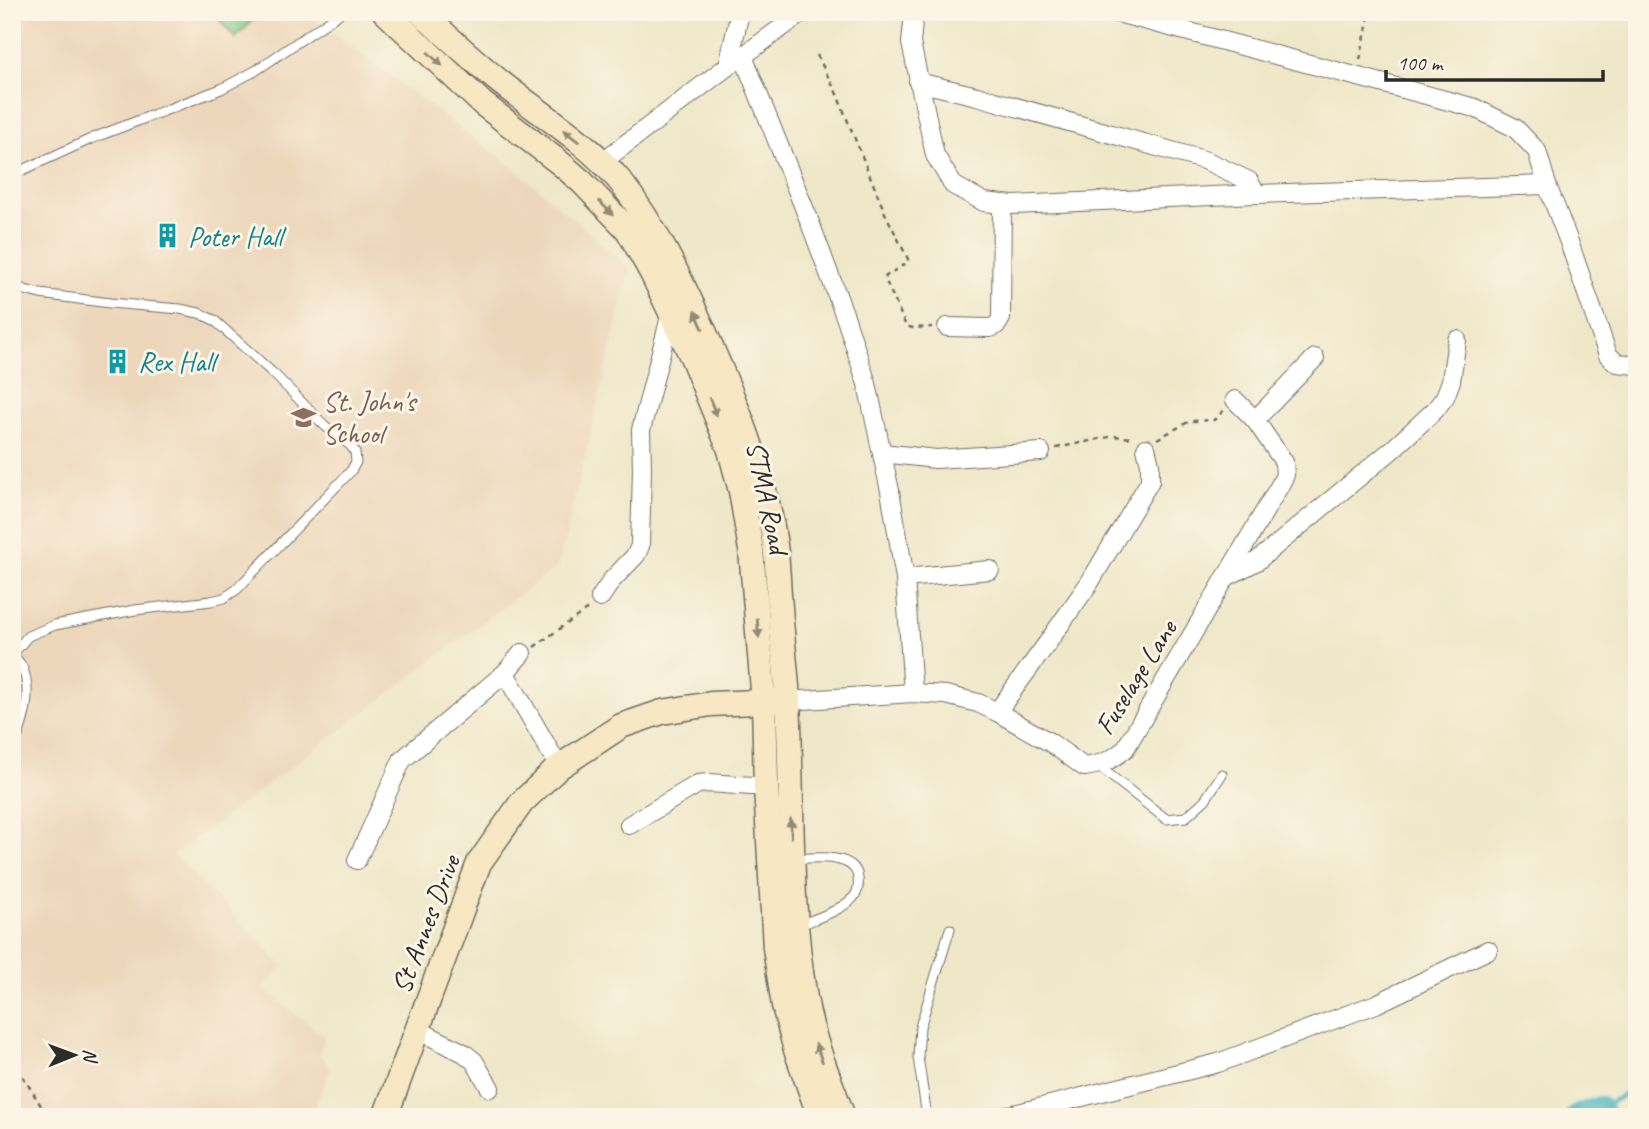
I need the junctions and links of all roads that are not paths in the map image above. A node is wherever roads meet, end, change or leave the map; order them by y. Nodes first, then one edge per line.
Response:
1 (340, 12) edge
2 (385, 12) edge
3 (420, 12) edge
4 (740, 12) edge
5 (803, 12) edge
6 (914, 12) edge
7 (1114, 12) edge
8 (735, 61) junction
9 (918, 82) junction
10 (602, 162) junction
11 (12, 175) edge
12 (1547, 185) junction
13 (1256, 194) junction
14 (1002, 204) junction
15 (12, 283) edge
16 (671, 313) junction
17 (947, 327) road end
18 (1457, 340) dead end
19 (1315, 358) dead end
20 (1637, 366) edge
21 (1235, 400) road end
22 (1255, 420) junction
23 (1146, 448) road end
24 (1041, 452) road end
25 (883, 453) junction
26 (990, 570) dead end
27 (1226, 577) junction
28 (905, 578) junction
29 (600, 598) road end
30 (522, 653) road end
31 (13, 655) edge
32 (505, 673) junction
33 (913, 694) junction
34 (776, 701) junction
35 (12, 709) edge
36 (25, 711) junction
37 (997, 712) junction
38 (12, 750) edge
39 (1097, 765) junction
40 (559, 767) junction
41 (1222, 774) dead end
42 (766, 787) junction
43 (629, 825) dead end
44 (793, 859) junction
45 (357, 860) dead end
46 (795, 927) junction
47 (950, 929) dead end
48 (1488, 950) dead end
49 (416, 1029) junction
50 (490, 1088) dead end
51 (389, 1114) edge
52 (820, 1117) edge
53 (843, 1117) edge
54 (927, 1117) edge
55 (1002, 1117) edge

1 - 11 lane
2 -> 16 main road, STMA Road
10 -> 3 main road, STMA Road
4 - 8 street
5 - 8 street
6 - 9 street
7 - 12 street
8 - 10 street
8 - 25 street
9 - 13 street
9 - 14 street
34 -> 10 main road, STMA Road
12 - 13 street
12 - 20 street
13 - 14 street
14 - 17 street
15 - 31 lane
16 - 29 street
16 -> 34 main road, STMA Road
18 - 27 street
19 - 22 street
21 - 22 street, Fuselage Lane
22 - 27 street, Fuselage Lane
23 - 37 street
24 - 25 street
25 - 28 street
26 - 28 street
27 - 39 street, Fuselage Lane
28 - 33 street
30 - 32 street
31 - 36 lane
32 - 40 street
32 - 45 street
33 - 34 street, Fuselage Lane
33 - 37 street, Fuselage Lane
34 - 40 main road, St Annes Drive
34 - 42 main road, STMA Road
44 -> 34 main road, STMA Road
35 - 36 lane
36 - 38 lane
37 - 39 street, Fuselage Lane
39 - 41 lane
40 - 49 main road, St Annes Drive
42 - 43 street
42 - 52 main road, STMA Road
44 - 46 main road, STMA Road
44 - 46 lane
53 -> 46 main road, STMA Road
47 - 54 lane
48 - 55 street
49 - 50 street
49 - 51 main road, St Annes Drive

